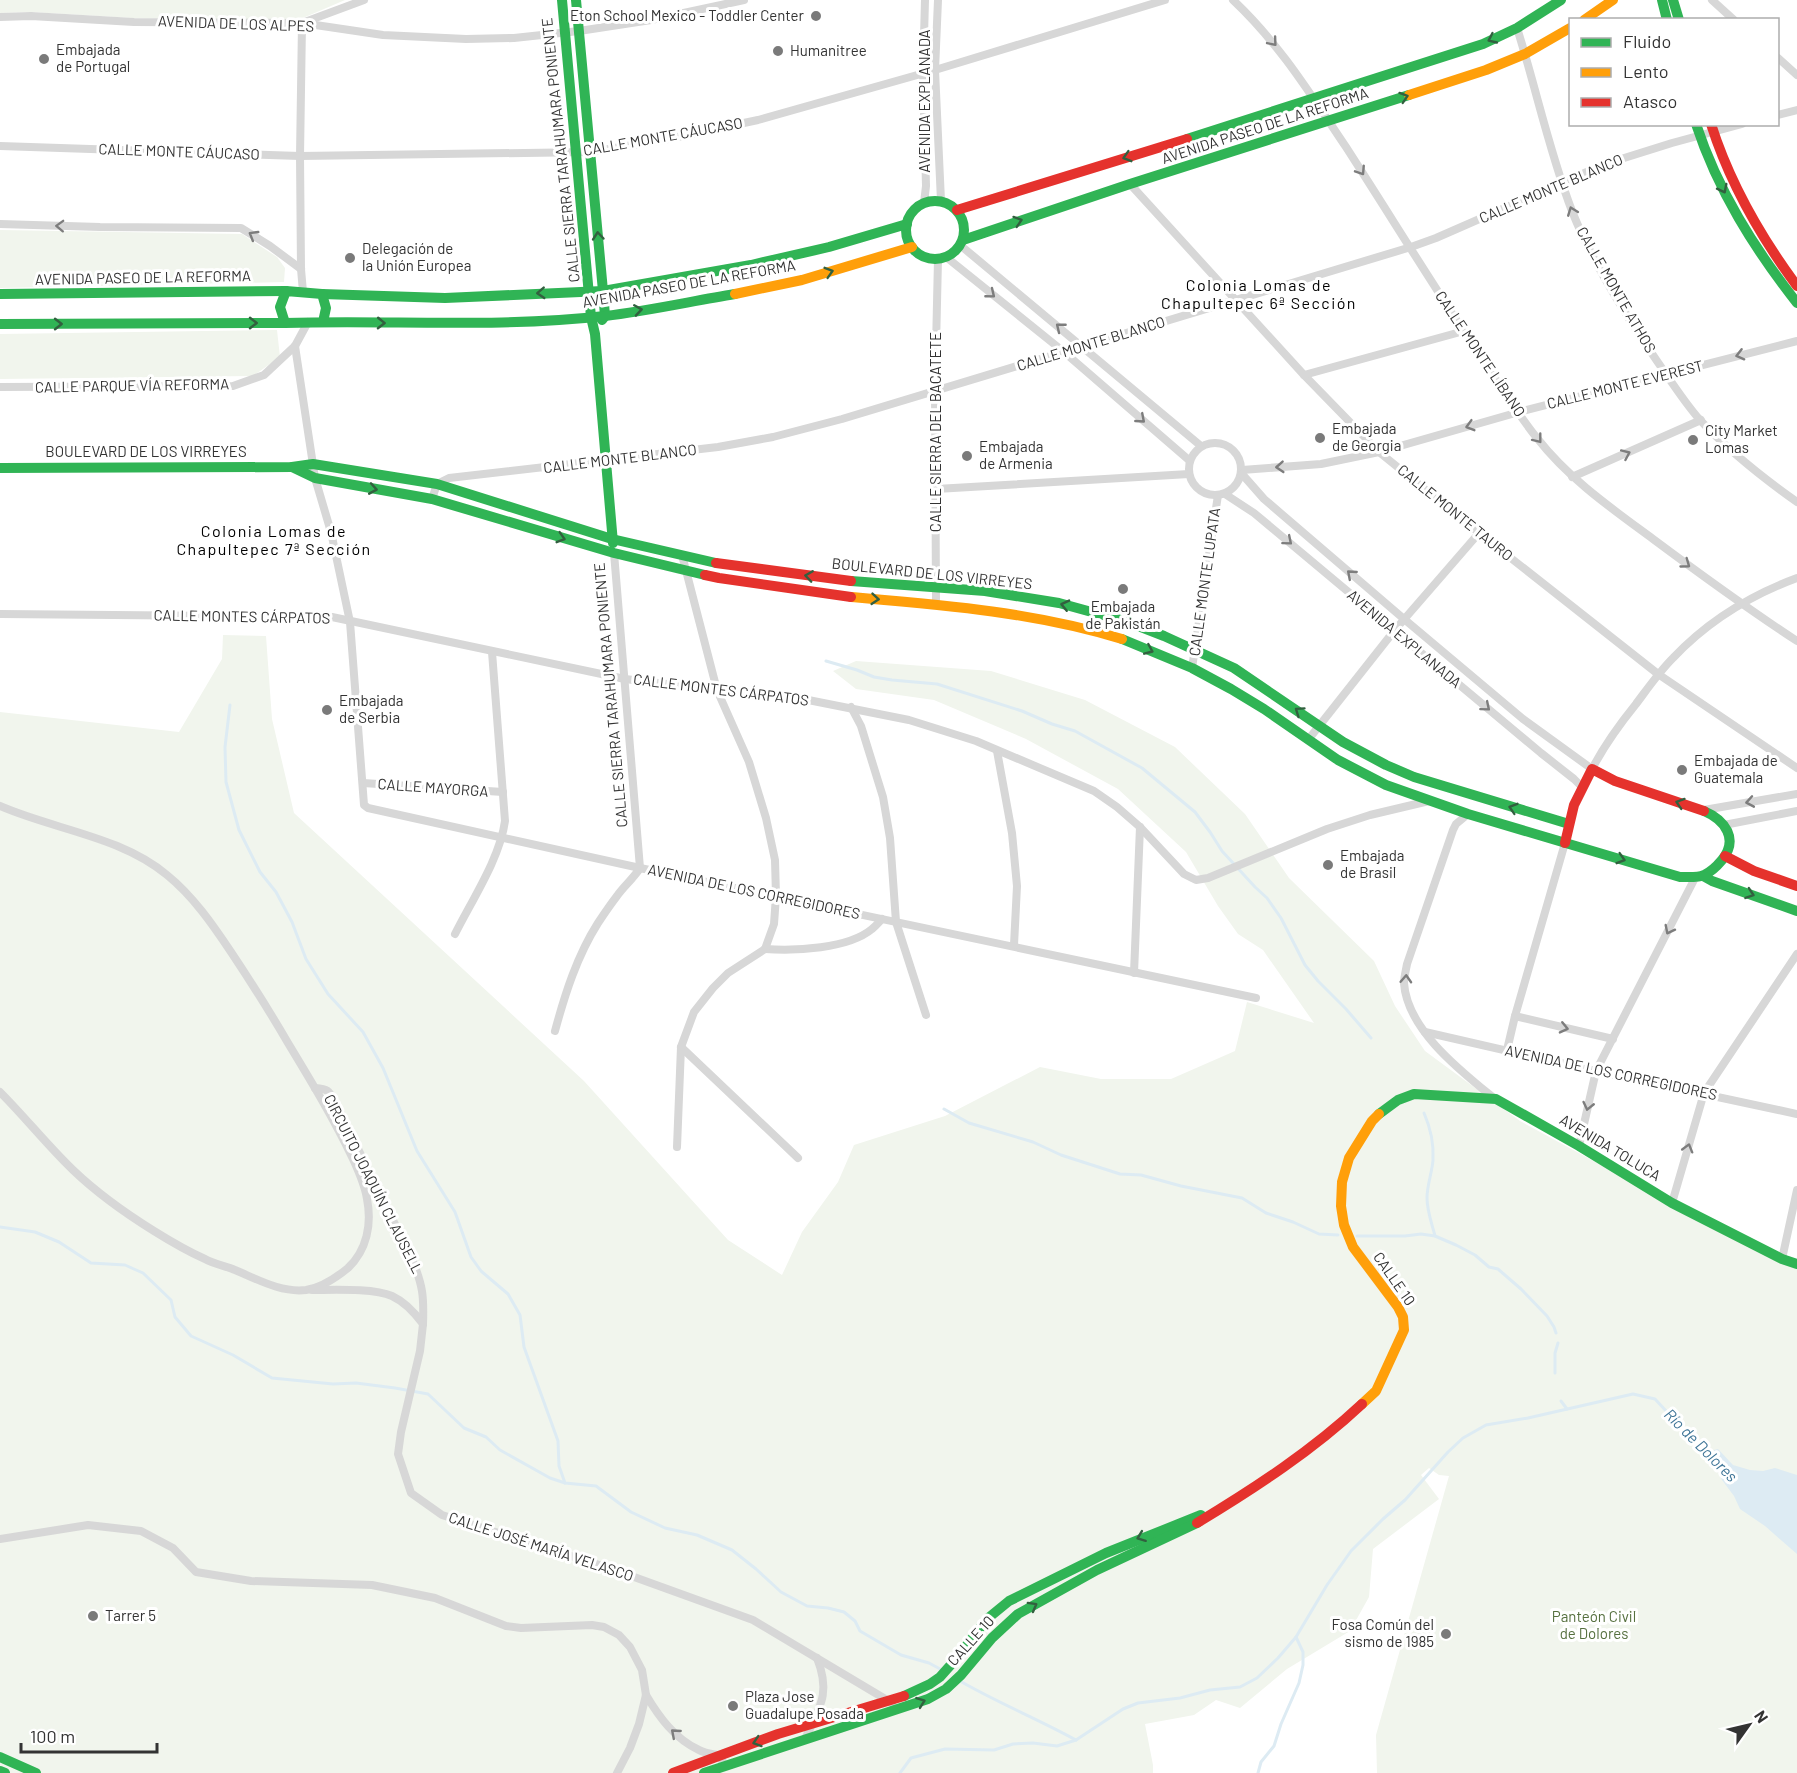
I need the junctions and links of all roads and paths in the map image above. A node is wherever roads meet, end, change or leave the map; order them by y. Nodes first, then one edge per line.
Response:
1 (364, 0) edge
2 (562, 0) edge
3 (576, 0) edge
4 (744, 0) edge
5 (925, 0) edge
6 (938, 0) edge
7 (1165, 0) edge
8 (1233, 0) edge
9 (1561, 0) edge
10 (1612, 0) edge
11 (1662, 0) edge
12 (1712, 0) edge
13 (0, 17) edge
14 (1587, 18) edge
15 (1666, 18) edge
16 (1732, 18) edge
17 (302, 23) junction
18 (1517, 27) junction
19 (1569, 29) edge
20 (579, 31) junction
21 (564, 33) junction
22 (1525, 54) junction
23 (1779, 58) edge
24 (935, 70) junction
25 (923, 73) junction
26 (1797, 75) edge
27 (1315, 99) junction
28 (1797, 110) edge
29 (1779, 115) edge
30 (1329, 122) junction
31 (1727, 126) edge
32 (1712, 128) edge
33 (1698, 130) edge
34 (0, 146) edge
35 (591, 152) junction
36 (576, 153) junction
37 (300, 156) junction
38 (1562, 182) junction
39 (1130, 184) junction
40 (941, 201) junction
41 (924, 203) junction
42 (957, 210) junction
43 (0, 224) edge
44 (907, 224) junction
45 (961, 243) junction
46 (912, 247) junction
47 (1411, 247) junction
48 (942, 258) junction
49 (301, 269) junction
50 (1790, 284) edge
51 (286, 291) junction
52 (590, 291) junction
53 (603, 291) junction
54 (303, 292) junction
55 (0, 294) edge
56 (322, 294) junction
57 (1237, 300) junction
58 (1797, 303) edge
59 (605, 316) junction
60 (591, 317) junction
61 (308, 322) junction
62 (322, 322) junction
63 (285, 323) junction
64 (0, 324) edge
65 (1464, 331) junction
66 (595, 334) junction
67 (1797, 341) edge
68 (295, 346) junction
69 (1083, 346) junction
70 (1064, 352) junction
71 (1666, 374) junction
72 (1304, 375) junction
73 (0, 387) edge
74 (935, 391) junction
75 (1519, 412) junction
76 (1701, 420) junction
77 (1201, 446) junction
78 (1379, 452) junction
79 (604, 460) junction
80 (1190, 461) junction
81 (313, 464) junction
82 (292, 467) junction
83 (0, 468) edge
84 (1242, 472) junction
85 (1189, 474) junction
86 (1572, 477) junction
87 (315, 478) junction
88 (437, 484) junction
89 (936, 489) junction
90 (1221, 495) junction
91 (432, 499) junction
92 (1797, 502) edge
93 (1479, 533) junction
94 (612, 538) junction
95 (614, 553) junction
96 (682, 555) junction
97 (685, 571) junction
98 (1797, 578) edge
99 (936, 586) junction
100 (936, 604) junction
101 (1742, 604) junction
102 (0, 614) edge
103 (1404, 619) junction
104 (350, 621) junction
105 (1394, 631) junction
106 (1797, 641) edge
107 (1196, 650) junction
108 (492, 652) junction
109 (1192, 668) junction
110 (1658, 674) junction
111 (626, 679) junction
112 (717, 690) junction
113 (851, 708) junction
114 (1319, 725) junction
115 (1308, 740) junction
116 (997, 751) junction
117 (1797, 768) edge
118 (1592, 769) junction
119 (363, 783) junction
120 (1581, 786) junction
121 (503, 792) junction
122 (1797, 794) edge
123 (1430, 801) junction
124 (0, 807) edge
125 (1702, 810) junction
126 (1797, 812) edge
127 (1468, 814) junction
128 (1569, 824) junction
129 (1724, 825) junction
130 (1140, 827) junction
131 (503, 837) junction
132 (1565, 843) junction
133 (1725, 856) junction
134 (640, 868) junction
135 (1699, 877) junction
136 (1797, 886) edge
137 (776, 897) junction
138 (1797, 911) edge
139 (882, 919) junction
140 (896, 922) junction
141 (455, 934) dead end
142 (1014, 945) junction
143 (765, 949) junction
144 (1797, 954) edge
145 (1134, 973) junction
146 (1256, 998) dead end
147 (926, 1015) dead end
148 (1515, 1016) junction
149 (555, 1031) dead end
150 (1425, 1032) junction
151 (1613, 1039) junction
152 (681, 1047) junction
153 (1507, 1050) junction
154 (1596, 1071) junction
155 (315, 1088) junction
156 (0, 1092) edge
157 (1704, 1093) junction
158 (1496, 1099) junction
159 (1797, 1114) edge
160 (1579, 1146) junction
161 (677, 1147) dead end
162 (798, 1158) dead end
163 (1797, 1190) edge
164 (1672, 1203) junction
165 (1782, 1259) junction
166 (1797, 1264) edge
167 (308, 1290) junction
168 (423, 1324) junction
169 (1216, 1510) junction
170 (0, 1539) edge
171 (817, 1658) junction
172 (645, 1695) junction
173 (889, 1701) junction
174 (901, 1708) junction
175 (812, 1723) junction
176 (805, 1739) junction
177 (718, 1755) junction
178 (0, 1757) edge
179 (725, 1765) junction
180 (0, 1771) edge
181 (5, 1773) edge
182 (36, 1773) edge
183 (616, 1773) edge
184 (673, 1773) edge
185 (704, 1773) edge

1 - 17 street
2 - 21 street, CALLE SIERRA TARAHUMARA PONIENTE
3 - 20 street, CALLE SIERRA TARAHUMARA PONIENTE
4 - 20 street, AVENIDA DE LOS ALPES
5 - 25 street, AVENIDA EXPLANADA
6 - 24 street, AVENIDA EXPLANADA
7 - 24 street, CALLE MONTE CÁUCASO
8 -> 27 street, CALLE MONTE LÍBANO
9 - 18 street, AVENIDA PASEO DE LA REFORMA
10 - 14 street
11 - 15 street
12 - 16 street
13 - 17 street, AVENIDA DE LOS ALPES
17 - 21 street, AVENIDA DE LOS ALPES
17 - 37 street
18 - 22 street, CALLE MONTE ATHOS
18 -> 27 street, AVENIDA PASEO DE LA REFORMA
19 - 22 street, AVENIDA PASEO DE LA REFORMA
20 - 21 street, AVENIDA DE LOS ALPES
20 - 35 street, CALLE SIERRA TARAHUMARA PONIENTE
21 - 36 street, CALLE SIERRA TARAHUMARA PONIENTE
30 -> 22 street, AVENIDA PASEO DE LA REFORMA
22 - 38 street, CALLE MONTE ATHOS
23 - 26 street
24 - 25 street, CALLE MONTE CÁUCASO
24 - 40 street, AVENIDA EXPLANADA
25 - 35 street, CALLE MONTE CÁUCASO
25 - 41 street, AVENIDA EXPLANADA
27 - 30 street, CALLE MONTE LÍBANO
27 -> 42 street, AVENIDA PASEO DE LA REFORMA
28 - 29 street
30 - 39 street, AVENIDA PASEO DE LA REFORMA
30 -> 47 street, CALLE MONTE LÍBANO
31 - 32 street, CALLE MONTE BLANCO
32 - 33 street, CALLE MONTE BLANCO
32 - 50 street
33 - 38 street, CALLE MONTE BLANCO
33 -> 50 street
34 - 37 street, CALLE MONTE CÁUCASO
35 - 36 street, CALLE MONTE CÁUCASO
53 -> 35 street, CALLE SIERRA TARAHUMARA PONIENTE
36 - 37 street, CALLE MONTE CÁUCASO
36 - 52 street, CALLE SIERRA TARAHUMARA PONIENTE
37 - 49 street
38 - 47 street, CALLE MONTE BLANCO
71 -> 38 street, CALLE MONTE ATHOS
45 -> 39 street, AVENIDA PASEO DE LA REFORMA
39 - 57 street, CALLE MONTE TAURO
40 - 41 street
40 - 42 street
41 - 44 street
42 - 45 street
49 -> 43 street
44 - 46 street
44 - 53 street, AVENIDA PASEO DE LA REFORMA
45 - 48 street
69 -> 45 street
46 - 48 street
59 -> 46 street, AVENIDA PASEO DE LA REFORMA
47 - 57 street, CALLE MONTE BLANCO
47 - 65 street, CALLE MONTE LÍBANO
48 -> 70 street
48 - 74 street, CALLE SIERRA DEL BACATETE
49 - 54 street
50 - 58 street
51 - 54 street
51 - 55 street, AVENIDA PASEO DE LA REFORMA
51 - 63 street
52 - 53 street, AVENIDA PASEO DE LA REFORMA
52 -> 56 street, AVENIDA PASEO DE LA REFORMA
52 - 60 street, CALLE SIERRA TARAHUMARA PONIENTE
53 - 59 street, CALLE SIERRA TARAHUMARA PONIENTE
54 - 56 street
56 - 62 street
57 - 69 street, CALLE MONTE BLANCO
57 - 72 street, CALLE MONTE TAURO
59 - 60 street, AVENIDA PASEO DE LA REFORMA
59 - 66 street
62 -> 60 street, AVENIDA PASEO DE LA REFORMA
60 - 66 street, CALLE SIERRA TARAHUMARA PONIENTE
61 - 62 street
61 - 63 street
61 - 68 street, CALLE PARQUE VÍA REFORMA
64 -> 63 street
65 - 72 street
65 - 75 street, CALLE MONTE LÍBANO
66 - 79 street, CALLE SIERRA TARAHUMARA PONIENTE
67 -> 71 street, CALLE MONTE EVEREST
68 - 73 street, CALLE PARQUE VÍA REFORMA
68 - 81 street
69 - 70 street, CALLE MONTE BLANCO
69 - 77 street
70 - 74 street, CALLE MONTE BLANCO
70 -> 80 street
71 - 75 street, CALLE MONTE EVEREST
71 - 76 street, CALLE MONTE ATHOS
72 - 78 street, CALLE MONTE TAURO
74 - 79 street, CALLE MONTE BLANCO
74 - 89 street, CALLE SIERRA DEL BACATETE
75 -> 78 street, CALLE MONTE EVEREST
75 -> 86 street, CALLE MONTE LÍBANO
86 -> 76 street
76 - 92 street, CALLE MONTE ATHOS
77 - 80 street
77 - 84 street
78 -> 84 street, CALLE MONTE EVEREST
78 - 93 street, CALLE MONTE TAURO
79 - 88 street, CALLE MONTE BLANCO
79 - 94 street, CALLE SIERRA TARAHUMARA PONIENTE
80 - 85 street
81 - 82 street, BOULEVARD DE LOS VIRREYES
81 - 87 street
81 - 88 street, BOULEVARD DE LOS VIRREYES
82 - 83 street, BOULEVARD DE LOS VIRREYES
82 - 87 street, BOULEVARD DE LOS VIRREYES
84 - 90 street
103 -> 84 street, AVENIDA EXPLANADA
85 - 89 street
85 - 90 street
86 -> 101 street, CALLE MONTE LÍBANO
87 -> 91 street, BOULEVARD DE LOS VIRREYES
87 - 104 street
88 - 91 street
88 - 94 street, BOULEVARD DE LOS VIRREYES
89 - 99 street, CALLE SIERRA DEL BACATETE
90 -> 105 street, AVENIDA EXPLANADA
90 - 107 street, CALLE MONTE LUPATA
91 -> 95 street, BOULEVARD DE LOS VIRREYES
93 - 103 street
93 - 110 street, CALLE MONTE TAURO
94 - 95 street, CALLE SIERRA TARAHUMARA PONIENTE
94 - 96 street, BOULEVARD DE LOS VIRREYES
95 - 97 street, BOULEVARD DE LOS VIRREYES
95 - 111 street, CALLE SIERRA TARAHUMARA PONIENTE
96 - 97 street
99 -> 96 street, BOULEVARD DE LOS VIRREYES
97 -> 100 street, BOULEVARD DE LOS VIRREYES
97 - 112 street
98 - 101 street
99 - 100 street, CALLE SIERRA DEL BACATETE
107 -> 99 street, BOULEVARD DE LOS VIRREYES
100 -> 109 street, BOULEVARD DE LOS VIRREYES
101 - 106 street, CALLE MONTE LÍBANO
101 - 110 street
102 - 104 street, CALLE MONTES CÁRPATOS
103 - 105 street
103 - 118 street, AVENIDA EXPLANADA
104 - 108 street, CALLE MONTES CÁRPATOS
104 - 119 street
105 - 114 street
105 -> 120 street, AVENIDA EXPLANADA
107 - 109 street, CALLE MONTE LUPATA
114 -> 107 street, BOULEVARD DE LOS VIRREYES
108 - 111 street, CALLE MONTES CÁRPATOS
108 - 121 street
109 - 115 street, BOULEVARD DE LOS VIRREYES
110 - 117 street, CALLE MONTE TAURO
110 - 118 street
111 - 112 street, CALLE MONTES CÁRPATOS
111 - 134 street, CALLE SIERRA TARAHUMARA PONIENTE
112 - 113 street, CALLE MONTES CÁRPATOS
112 - 137 street
113 - 116 street, CALLE MONTES CÁRPATOS
113 - 140 street
114 - 115 street
128 -> 114 street, BOULEVARD DE LOS VIRREYES
115 - 123 street, BOULEVARD DE LOS VIRREYES
116 - 130 street, CALLE MONTES CÁRPATOS
116 - 142 street
118 - 120 street
125 -> 118 street
119 - 121 street, CALLE MAYORGA
119 - 131 street, AVENIDA DE LOS CORREGIDORES
120 - 128 street
121 - 131 street
122 -> 125 street
123 - 127 street, BOULEVARD DE LOS VIRREYES
123 - 130 street, CALLE MONTES CÁRPATOS
124 - 155 street, CIRCUITO JOAQUÍN CLAUSELL
125 - 129 street
126 - 129 street
127 - 132 street, BOULEVARD DE LOS VIRREYES
150 -> 127 street, AVENIDA TOLUCA
128 - 132 street
129 - 133 street
130 - 145 street
131 - 134 street, AVENIDA DE LOS CORREGIDORES
131 - 141 street
132 -> 135 street, BOULEVARD DE LOS VIRREYES
132 - 148 street
133 - 135 street
133 - 136 street
134 - 137 street, AVENIDA DE LOS CORREGIDORES
134 - 149 street
135 -> 138 street
135 -> 151 street
137 - 139 street, AVENIDA DE LOS CORREGIDORES
137 - 143 street
139 - 140 street, AVENIDA DE LOS CORREGIDORES
139 - 143 street
140 - 142 street, AVENIDA DE LOS CORREGIDORES
140 - 147 street
142 - 145 street, AVENIDA DE LOS CORREGIDORES
143 - 152 street
144 - 157 street
145 - 146 street, AVENIDA DE LOS CORREGIDORES
148 -> 151 street
148 - 153 street
150 - 153 street, AVENIDA DE LOS CORREGIDORES
150 - 158 street, AVENIDA TOLUCA
151 - 154 street
152 - 161 street
152 - 162 street
153 - 154 street, AVENIDA DE LOS CORREGIDORES
154 - 157 street, AVENIDA DE LOS CORREGIDORES
154 -> 160 street
155 - 167 street, CIRCUITO JOAQUÍN CLAUSELL
155 - 168 street, CIRCUITO JOAQUÍN CLAUSELL
156 - 167 street
157 - 159 street, AVENIDA DE LOS CORREGIDORES
164 -> 157 street
158 - 160 street, AVENIDA TOLUCA
158 - 169 street, CALLE 10
160 - 164 street, AVENIDA TOLUCA
163 - 165 street
164 - 165 street, AVENIDA TOLUCA
165 - 166 street, AVENIDA TOLUCA
167 - 168 street
168 - 171 street, CALLE JOSÉ MARÍA VELASCO
169 -> 173 street, CALLE 10
174 -> 169 street, CALLE 10
170 - 172 street
171 - 173 street, CALLE JOSÉ MARÍA VELASCO
171 - 175 street
177 -> 172 street
172 - 183 street
173 - 174 street, CALLE JOSÉ MARÍA VELASCO
173 - 175 street, CALLE 10
174 - 176 street, CALLE 10
175 - 176 street
175 -> 177 street, CALLE 10
176 - 179 street, CALLE 10
177 - 179 street
177 - 184 street, CALLE 10
178 - 182 street
179 - 185 street, CALLE 10
180 - 181 street

